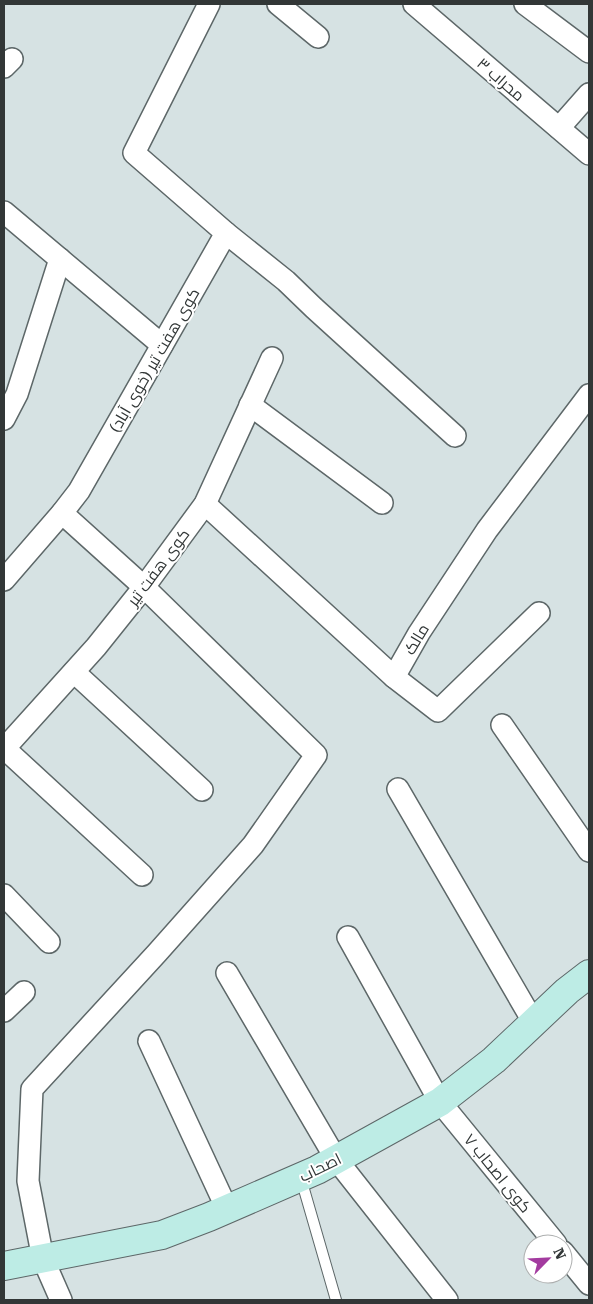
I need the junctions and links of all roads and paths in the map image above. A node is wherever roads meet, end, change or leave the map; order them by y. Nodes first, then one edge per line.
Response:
1 (210, 4) edge
2 (278, 4) edge
3 (414, 4) edge
4 (525, 4) edge
5 (318, 37) dead end
6 (589, 52) edge
7 (589, 94) edge
8 (559, 128) junction
9 (589, 154) edge
10 (4, 212) edge
11 (226, 234) junction
12 (60, 259) junction
13 (162, 345) junction
14 (272, 358) dead end
15 (589, 395) edge
16 (250, 405) junction
17 (4, 419) edge
18 (455, 436) dead end
19 (205, 504) junction
20 (382, 504) dead end
21 (62, 513) junction
22 (4, 580) edge
23 (144, 587) junction
24 (539, 613) dead end
25 (74, 672) junction
26 (394, 677) junction
27 (502, 725) dead end
28 (4, 748) edge
29 (398, 789) dead end
30 (202, 790) dead end
31 (589, 851) edge
32 (142, 874) dead end
33 (4, 895) edge
34 (348, 937) dead end
35 (49, 942) dead end
36 (227, 973) dead end
37 (589, 974) edge
38 (24, 992) dead end
39 (4, 1011) edge
40 (534, 1023) junction
41 (149, 1042) dead end
42 (440, 1102) junction
43 (336, 1159) junction
44 (300, 1177) junction
45 (227, 1209) junction
46 (548, 1234) edge
47 (43, 1260) junction
48 (573, 1264) edge
49 (4, 1266) edge
50 (589, 1284) edge
51 (61, 1300) edge
52 (336, 1300) edge
53 (447, 1300) edge

1 - 11 street
2 - 5 street
3 - 8 street, محراب ۳
4 - 6 street
7 - 8 street
8 - 9 street, محراب ۳
10 - 12 street
11 - 13 street, کوی هفت تیر (خوی آباد)
11 - 18 street
12 - 13 street
12 - 17 street
13 - 21 street, کوی هفت تیر (خوی آباد)
14 - 16 street, کوی هفت تیر
15 - 26 street, مالک
16 - 19 street, کوی هفت تیر
16 - 20 street
19 - 23 street, کوی هفت تیر
19 - 26 street
21 - 22 street, کوی هفت تیر (خوی آباد)
21 - 23 street
23 - 25 street, کوی هفت تیر
23 - 47 street
24 - 26 street
25 - 28 street, کوی هفت تیر
25 - 30 street
27 - 31 street
28 - 32 street
29 - 40 street
33 - 35 street
34 - 42 street, کوی اصحاب ۷
36 - 43 street
37 - 40 main road, اصحاب
38 - 39 street
40 - 42 main road, اصحاب
41 - 45 street
42 - 43 main road, اصحاب
42 - 46 street, کوی اصحاب ۷
43 - 44 main road, اصحاب
43 - 53 street
44 - 45 main road, اصحاب
44 - 52 lane
45 - 47 main road, اصحاب
47 - 49 main road, اصحاب
47 - 51 street
48 - 50 street

